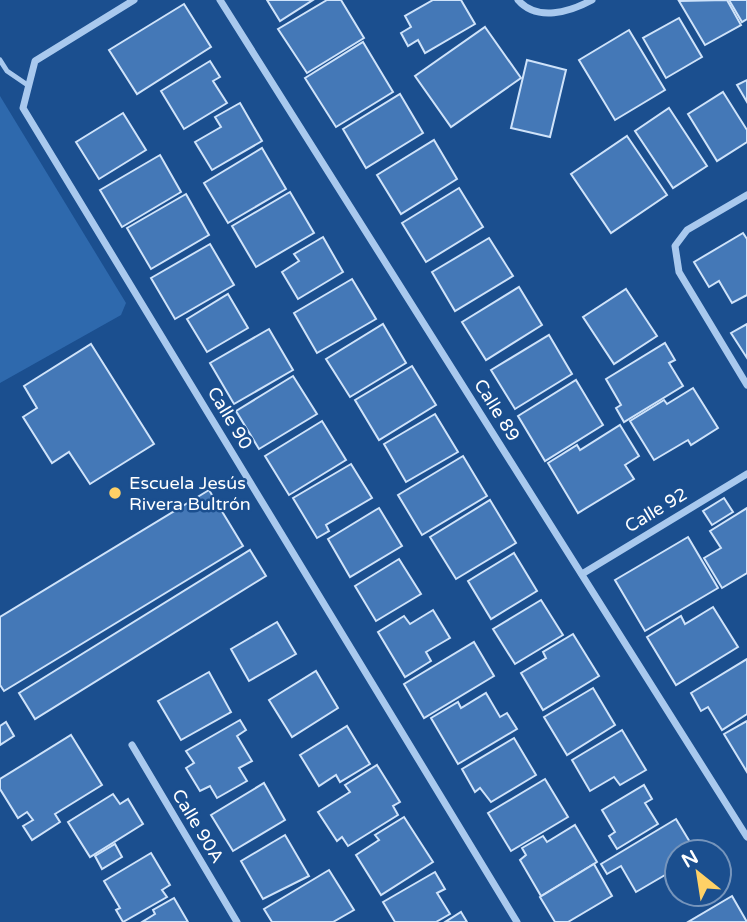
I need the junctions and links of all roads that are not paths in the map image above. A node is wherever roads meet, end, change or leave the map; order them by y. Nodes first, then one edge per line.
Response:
1 (134, 0) edge
2 (220, 0) edge
3 (518, 0) edge
4 (592, 0) edge
5 (0, 60) edge
6 (29, 86) junction
7 (747, 195) edge
8 (747, 385) edge
9 (747, 474) edge
10 (582, 574) junction
11 (132, 745) dead end
12 (747, 836) edge
13 (237, 922) edge
14 (517, 922) edge

1 - 6 street, Calle 90
2 - 10 street, Calle 89
3 - 4 street
5 - 6 lane
6 - 14 street, Calle 90
7 - 8 street
9 - 10 street, Calle 92
10 - 12 street, Calle 89
11 - 13 street, Calle 90A

